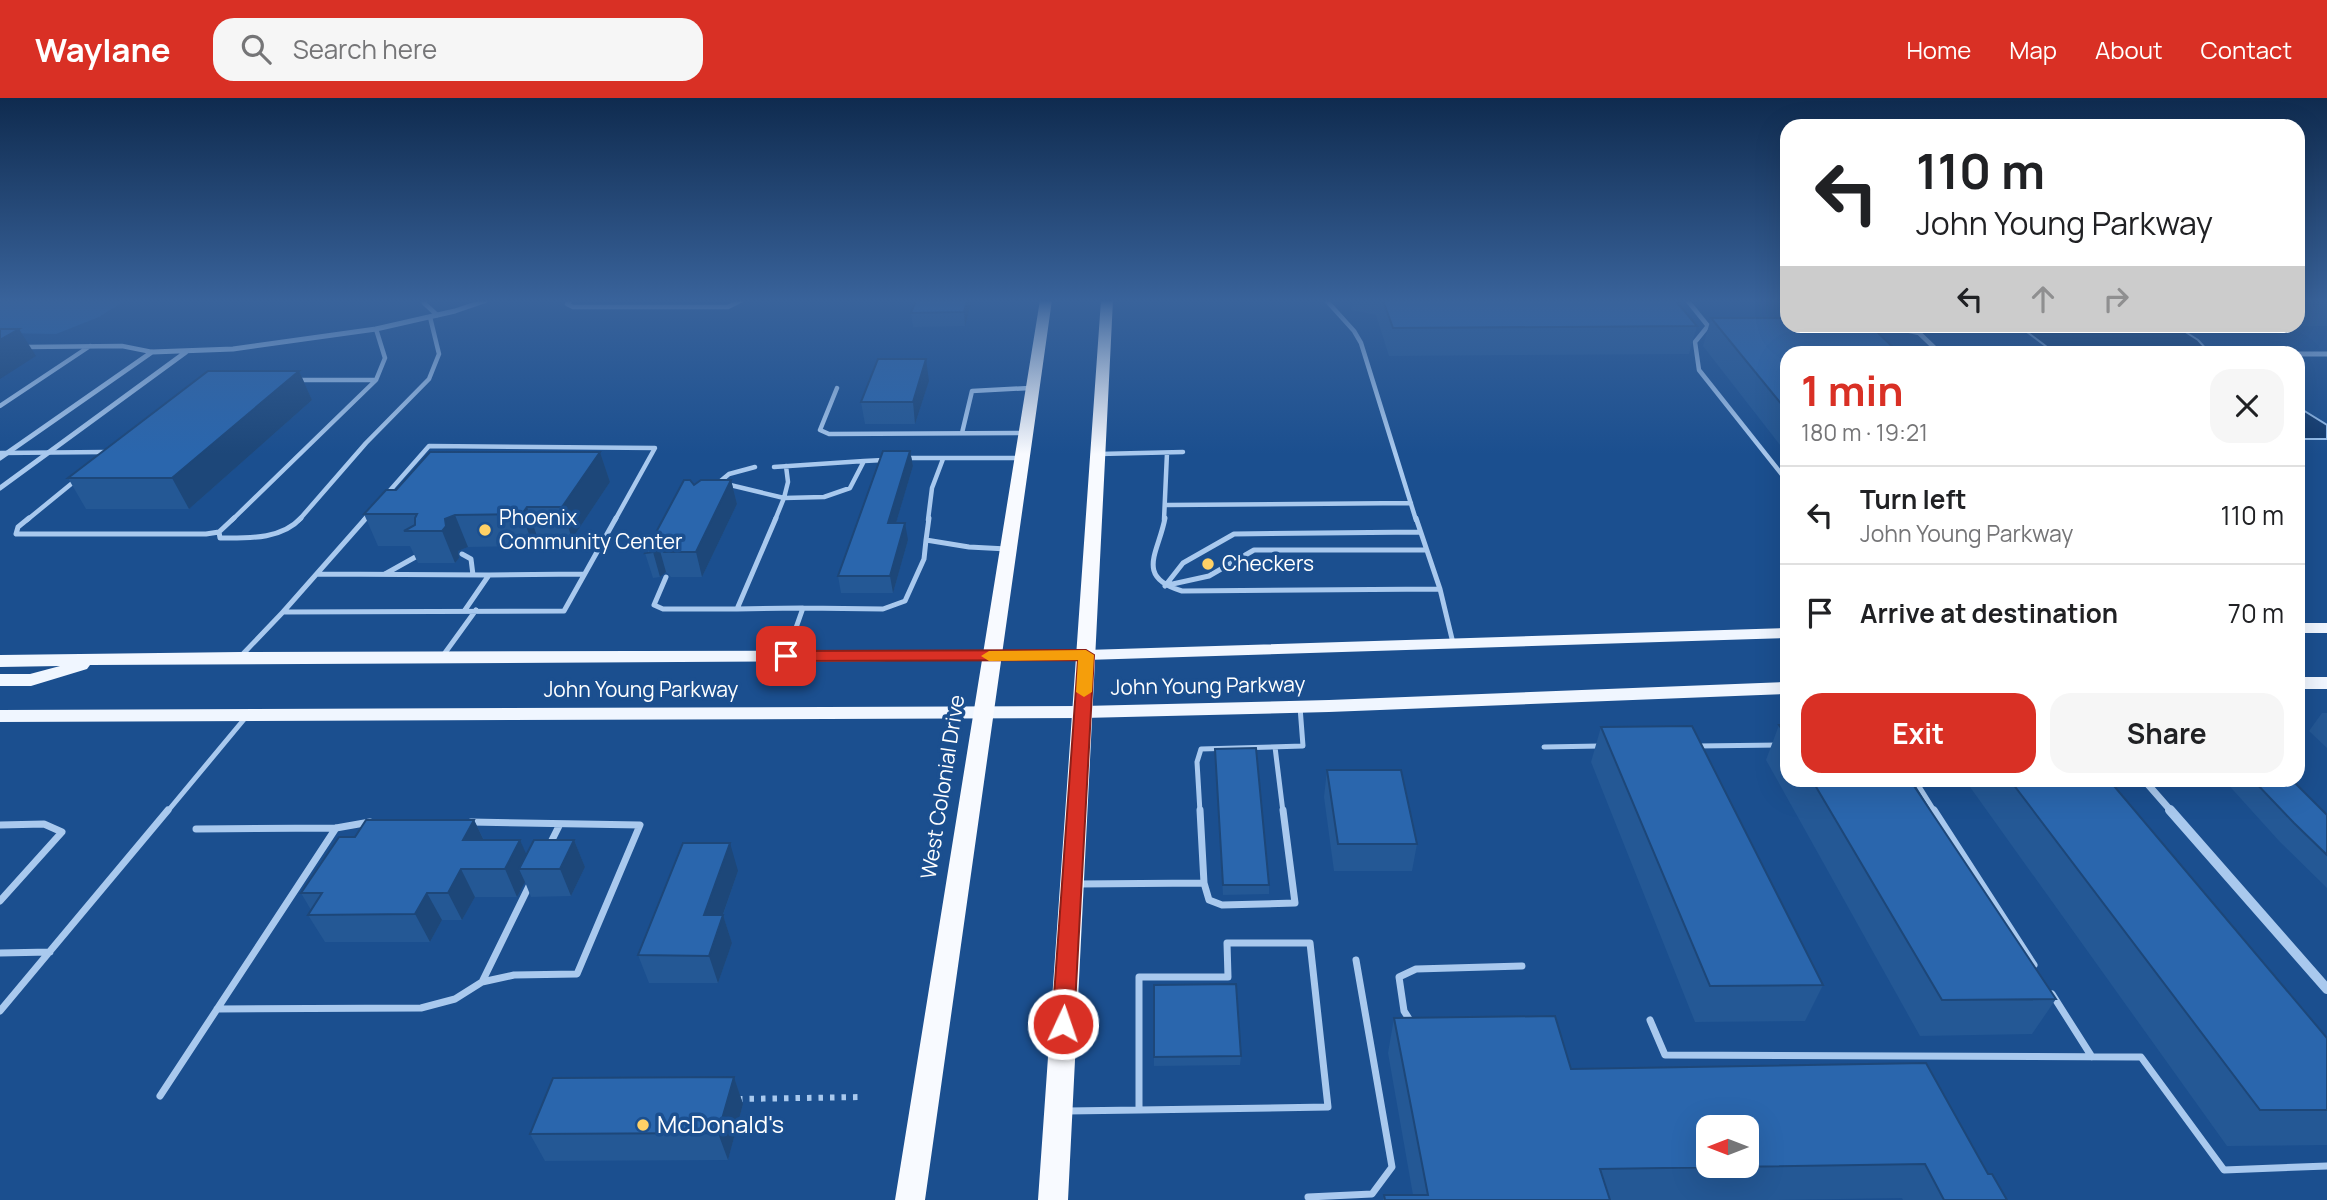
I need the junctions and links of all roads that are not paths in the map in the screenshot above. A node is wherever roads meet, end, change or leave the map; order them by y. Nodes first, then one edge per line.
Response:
1 (82, 351) edge
2 (196, 351) edge
3 (383, 351) edge
4 (438, 351) edge
5 (1038, 351) edge
6 (1104, 351) edge
7 (1364, 351) edge
8 (1696, 351) edge
9 (152, 352) joint
10 (187, 352) junction
11 (2305, 354) edge
12 (2327, 354) edge
13 (293, 380) edge
14 (376, 380) junction
15 (837, 388) dead end
16 (1033, 388) junction
17 (0, 406) edge
18 (962, 433) junction
19 (1026, 433) junction
20 (1183, 452) dead end
21 (48, 453) junction
22 (1167, 453) junction
23 (1098, 454) junction
24 (2, 455) edge
25 (904, 458) edge
26 (1022, 458) junction
27 (891, 459) edge
28 (943, 459) junction
29 (100, 460) edge
30 (864, 461) junction
31 (786, 466) junction
32 (755, 467) dead end
33 (774, 467) dead end
34 (1780, 472) edge
35 (80, 477) edge
36 (719, 482) junction
37 (0, 488) edge
38 (713, 489) edge
39 (784, 498) junction
40 (1410, 503) junction
41 (1167, 505) junction
42 (219, 532) junction
43 (1420, 532) junction
44 (926, 540) junction
45 (1008, 549) junction
46 (1426, 550) junction
47 (425, 554) edge
48 (462, 554) dead end
49 (317, 574) junction
50 (384, 574) junction
51 (584, 574) junction
52 (472, 575) junction
53 (489, 575) junction
54 (666, 577) dead end
55 (1165, 586) junction
56 (1440, 589) junction
57 (737, 608) junction
58 (803, 608) junction
59 (465, 610) junction
60 (477, 610) junction
61 (283, 612) junction
62 (2305, 628) edge
63 (2325, 629) edge
64 (1780, 633) edge
65 (1454, 643) junction
66 (1086, 655) junction
67 (786, 656) junction
68 (992, 656) junction
69 (240, 657) junction
70 (442, 657) junction
71 (105, 659) junction
72 (0, 661) edge
73 (0, 680) edge
74 (2305, 683) edge
75 (2327, 683) edge
76 (1780, 688) edge
77 (1300, 707) junction
78 (983, 712) junction
79 (1083, 712) junction
80 (248, 715) junction
81 (0, 716) edge
82 (1780, 745) edge
83 (1611, 746) edge
84 (1692, 746) edge
85 (1275, 747) junction
86 (1544, 747) dead end
87 (1919, 787) edge
88 (2150, 787) edge
89 (374, 821) edge
90 (467, 822) edge
91 (560, 824) junction
92 (0, 825) edge
93 (337, 828) junction
94 (196, 829) dead end
95 (544, 856) edge
96 (534, 877) edge
97 (1204, 883) junction
98 (1072, 884) junction
99 (2, 897) edge
100 (0, 953) edge
101 (50, 953) junction
102 (1356, 960) dead end
103 (1522, 966) dead end
104 (2040, 976) edge
105 (482, 982) junction
106 (2048, 988) edge
107 (2327, 989) edge
108 (217, 1009) junction
109 (0, 1011) edge
110 (1650, 1020) dead end
111 (1420, 1027) edge
112 (2092, 1056) junction
113 (160, 1096) dead end
114 (1139, 1110) junction
115 (1057, 1111) junction
116 (2327, 1166) edge
117 (1308, 1197) dead end
118 (910, 1200) edge
119 (1053, 1200) edge

1 - 17 lane
2 - 10 street
3 - 14 lane
4 - 42 lane
5 - 16 highway, West Colonial Drive
6 - 23 highway
7 - 40 lane
8 - 34 lane
9 - 10 street
9 - 24 street
10 - 21 street
11 - 12 street
13 - 14 lane
14 - 42 lane
15 - 18 lane
16 - 18 lane
16 - 19 highway, West Colonial Drive
18 - 19 lane
19 - 26 highway, West Colonial Drive
20 - 22 lane
21 - 24 lane
21 - 29 lane
21 - 37 street
22 - 23 lane
22 - 41 lane
23 - 66 highway
25 - 28 lane
26 - 28 lane
26 - 45 highway, West Colonial Drive
27 - 30 lane
28 - 44 lane
30 - 31 lane
30 - 39 lane
31 - 33 lane
31 - 39 lane
32 - 36 lane
35 - 42 lane
36 - 38 lane
36 - 39 lane
39 - 57 lane
40 - 41 lane
40 - 43 lane
41 - 55 lane
43 - 46 lane
43 - 55 lane
44 - 45 lane
44 - 58 lane
45 - 68 highway, West Colonial Drive
46 - 55 lane
46 - 56 lane
47 - 50 lane
48 - 52 lane
49 - 50 lane
49 - 51 lane
49 - 61 lane
50 - 52 lane
51 - 53 lane
51 - 60 lane
52 - 53 lane
53 - 59 lane
54 - 57 lane
55 - 56 lane
56 - 65 lane
57 - 58 lane
58 - 67 lane
59 - 60 lane
59 - 61 lane
60 - 70 lane
61 - 69 lane
62 - 63 main road
64 - 65 main road, John Young Parkway
65 - 66 main road, John Young Parkway
66 - 68 main road, John Young Parkway
66 - 79 highway
67 - 68 main road, John Young Parkway
67 - 70 main road, John Young Parkway
68 - 78 highway, West Colonial Drive
69 - 70 main road, John Young Parkway
69 - 71 main road, John Young Parkway
71 - 72 main road, John Young Parkway
71 - 73 main road
74 - 75 main road
76 - 77 main road, John Young Parkway
77 - 79 main road, John Young Parkway
77 - 85 lane
78 - 79 main road, John Young Parkway
78 - 80 main road, John Young Parkway
78 - 118 highway, West Colonial Drive
79 - 98 highway
80 - 81 main road, John Young Parkway
80 - 101 lane
82 - 84 lane
83 - 86 lane
85 - 97 lane
85 - 97 lane
87 - 104 lane
88 - 107 street
89 - 93 lane
90 - 91 lane
91 - 95 lane
91 - 105 lane
92 - 99 lane
93 - 94 lane
93 - 108 lane
96 - 105 lane
97 - 98 lane
98 - 115 highway
100 - 101 lane
101 - 109 lane
102 - 117 lane
103 - 111 lane
105 - 108 lane
106 - 112 lane
108 - 113 lane
110 - 112 lane
112 - 116 lane
114 - 114 lane
114 - 115 lane
115 - 119 highway

